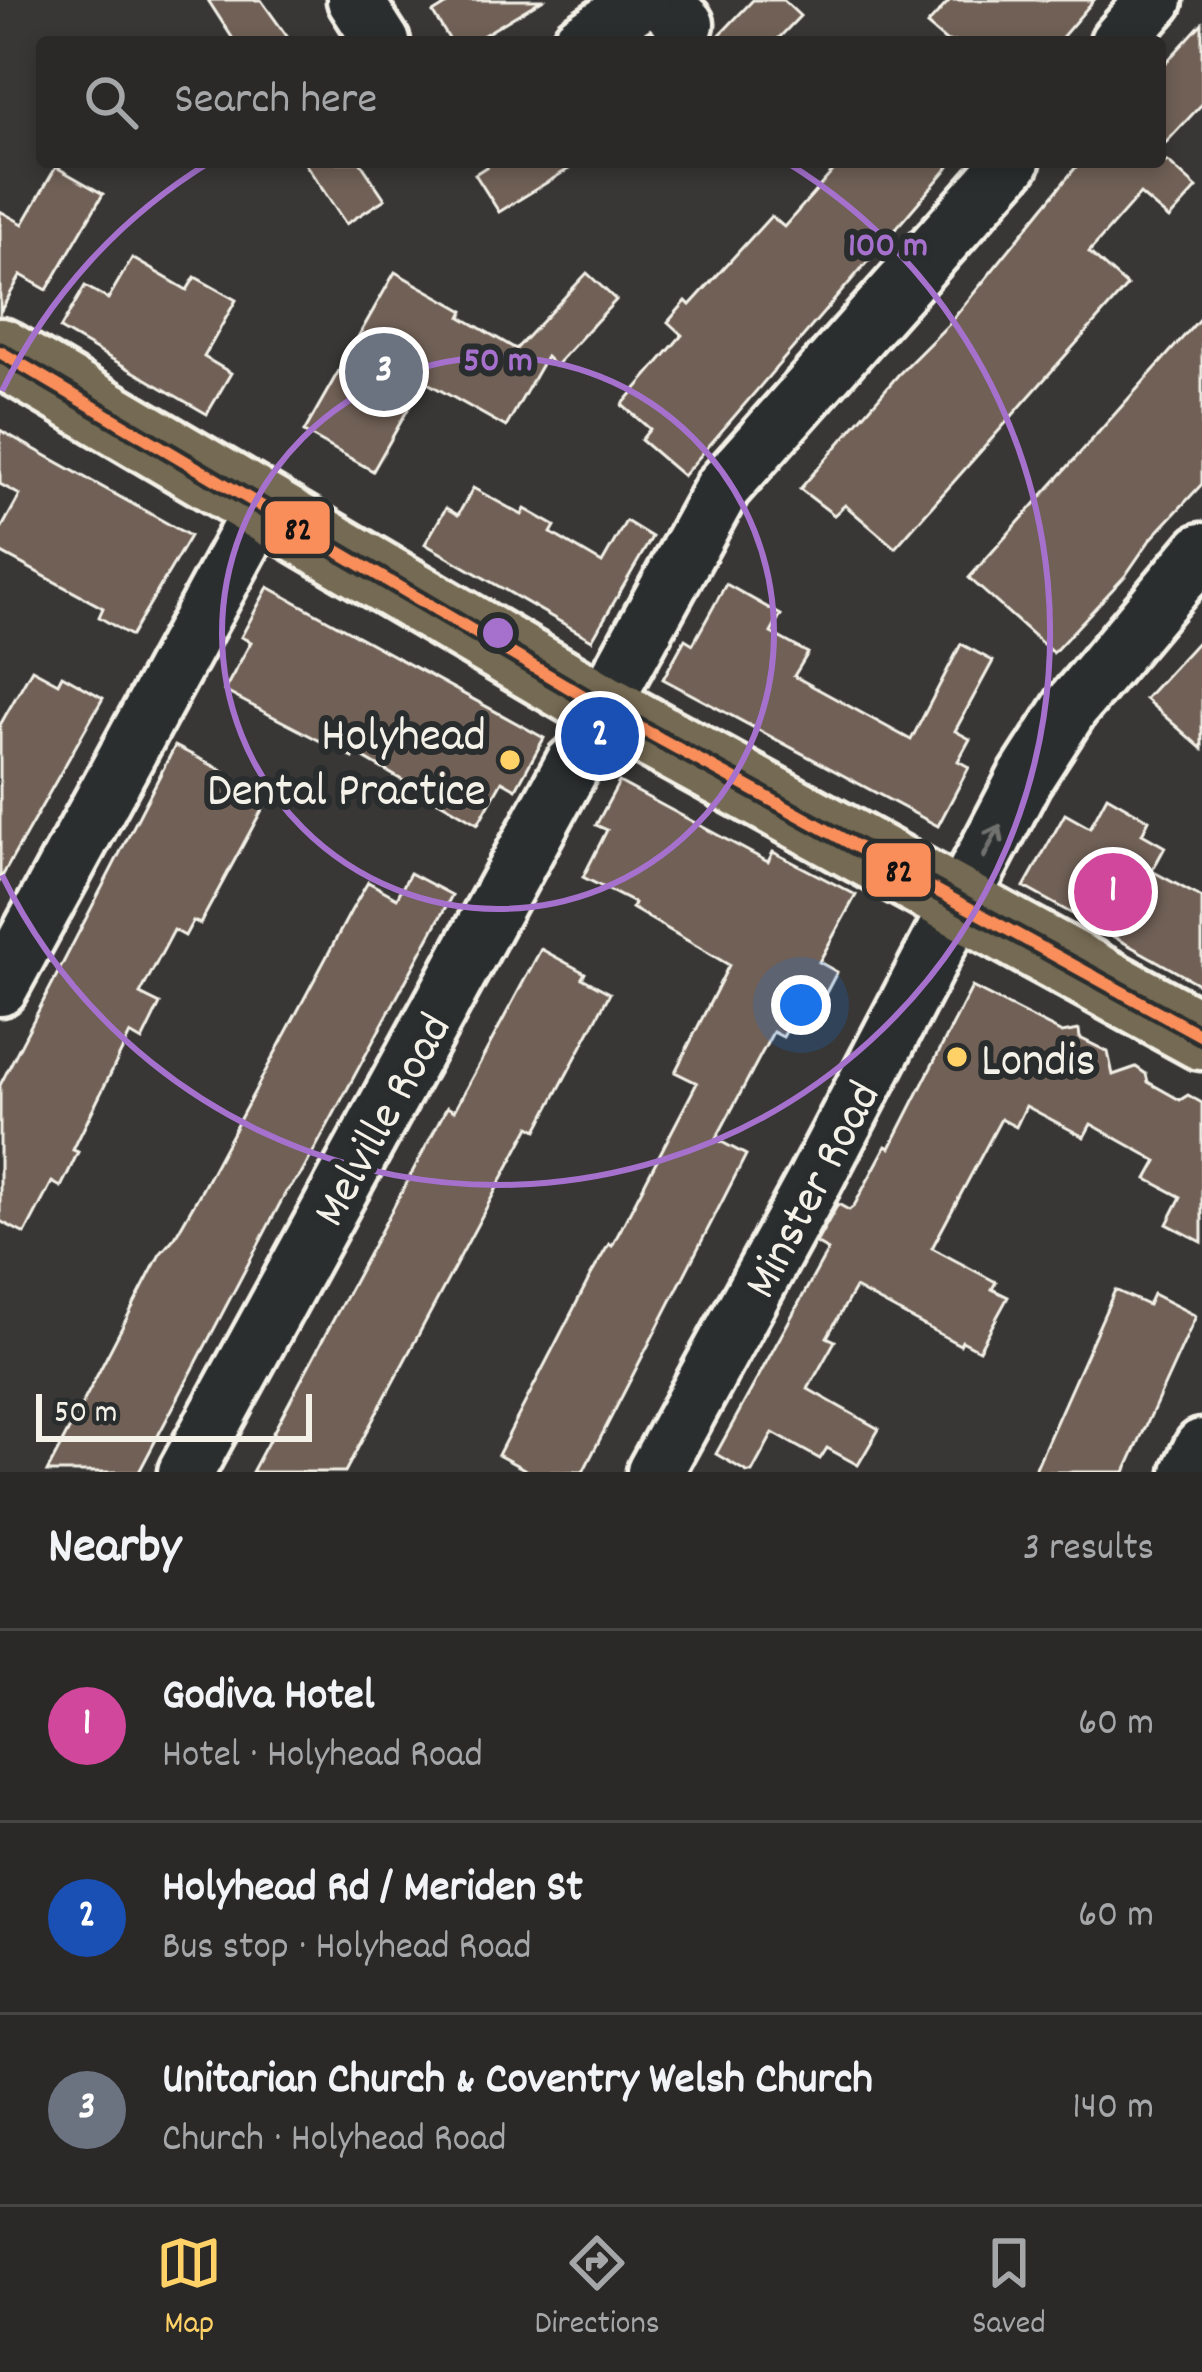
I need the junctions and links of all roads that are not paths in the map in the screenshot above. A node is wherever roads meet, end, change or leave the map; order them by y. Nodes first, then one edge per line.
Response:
1 (355, 0) edge
2 (1155, 0) edge
3 (663, 8) edge
4 (378, 36) edge
5 (595, 36) edge
6 (1123, 36) edge
7 (1007, 168) edge
8 (0, 352) edge
9 (263, 505) junction
10 (1202, 551) edge
11 (602, 707) junction
12 (573, 764) dead end
13 (960, 902) junction
14 (0, 988) edge
15 (1202, 1036) edge
16 (186, 1472) edge
17 (655, 1472) edge

1 - 4 street
2 - 6 street
3 - 5 street
7 - 11 street
8 - 9 highway
9 - 11 highway
9 - 14 street
13 -> 10 street, Minster Road
11 - 13 highway
12 - 16 street, Melville Road
13 - 15 highway
13 - 17 street, Minster Road

